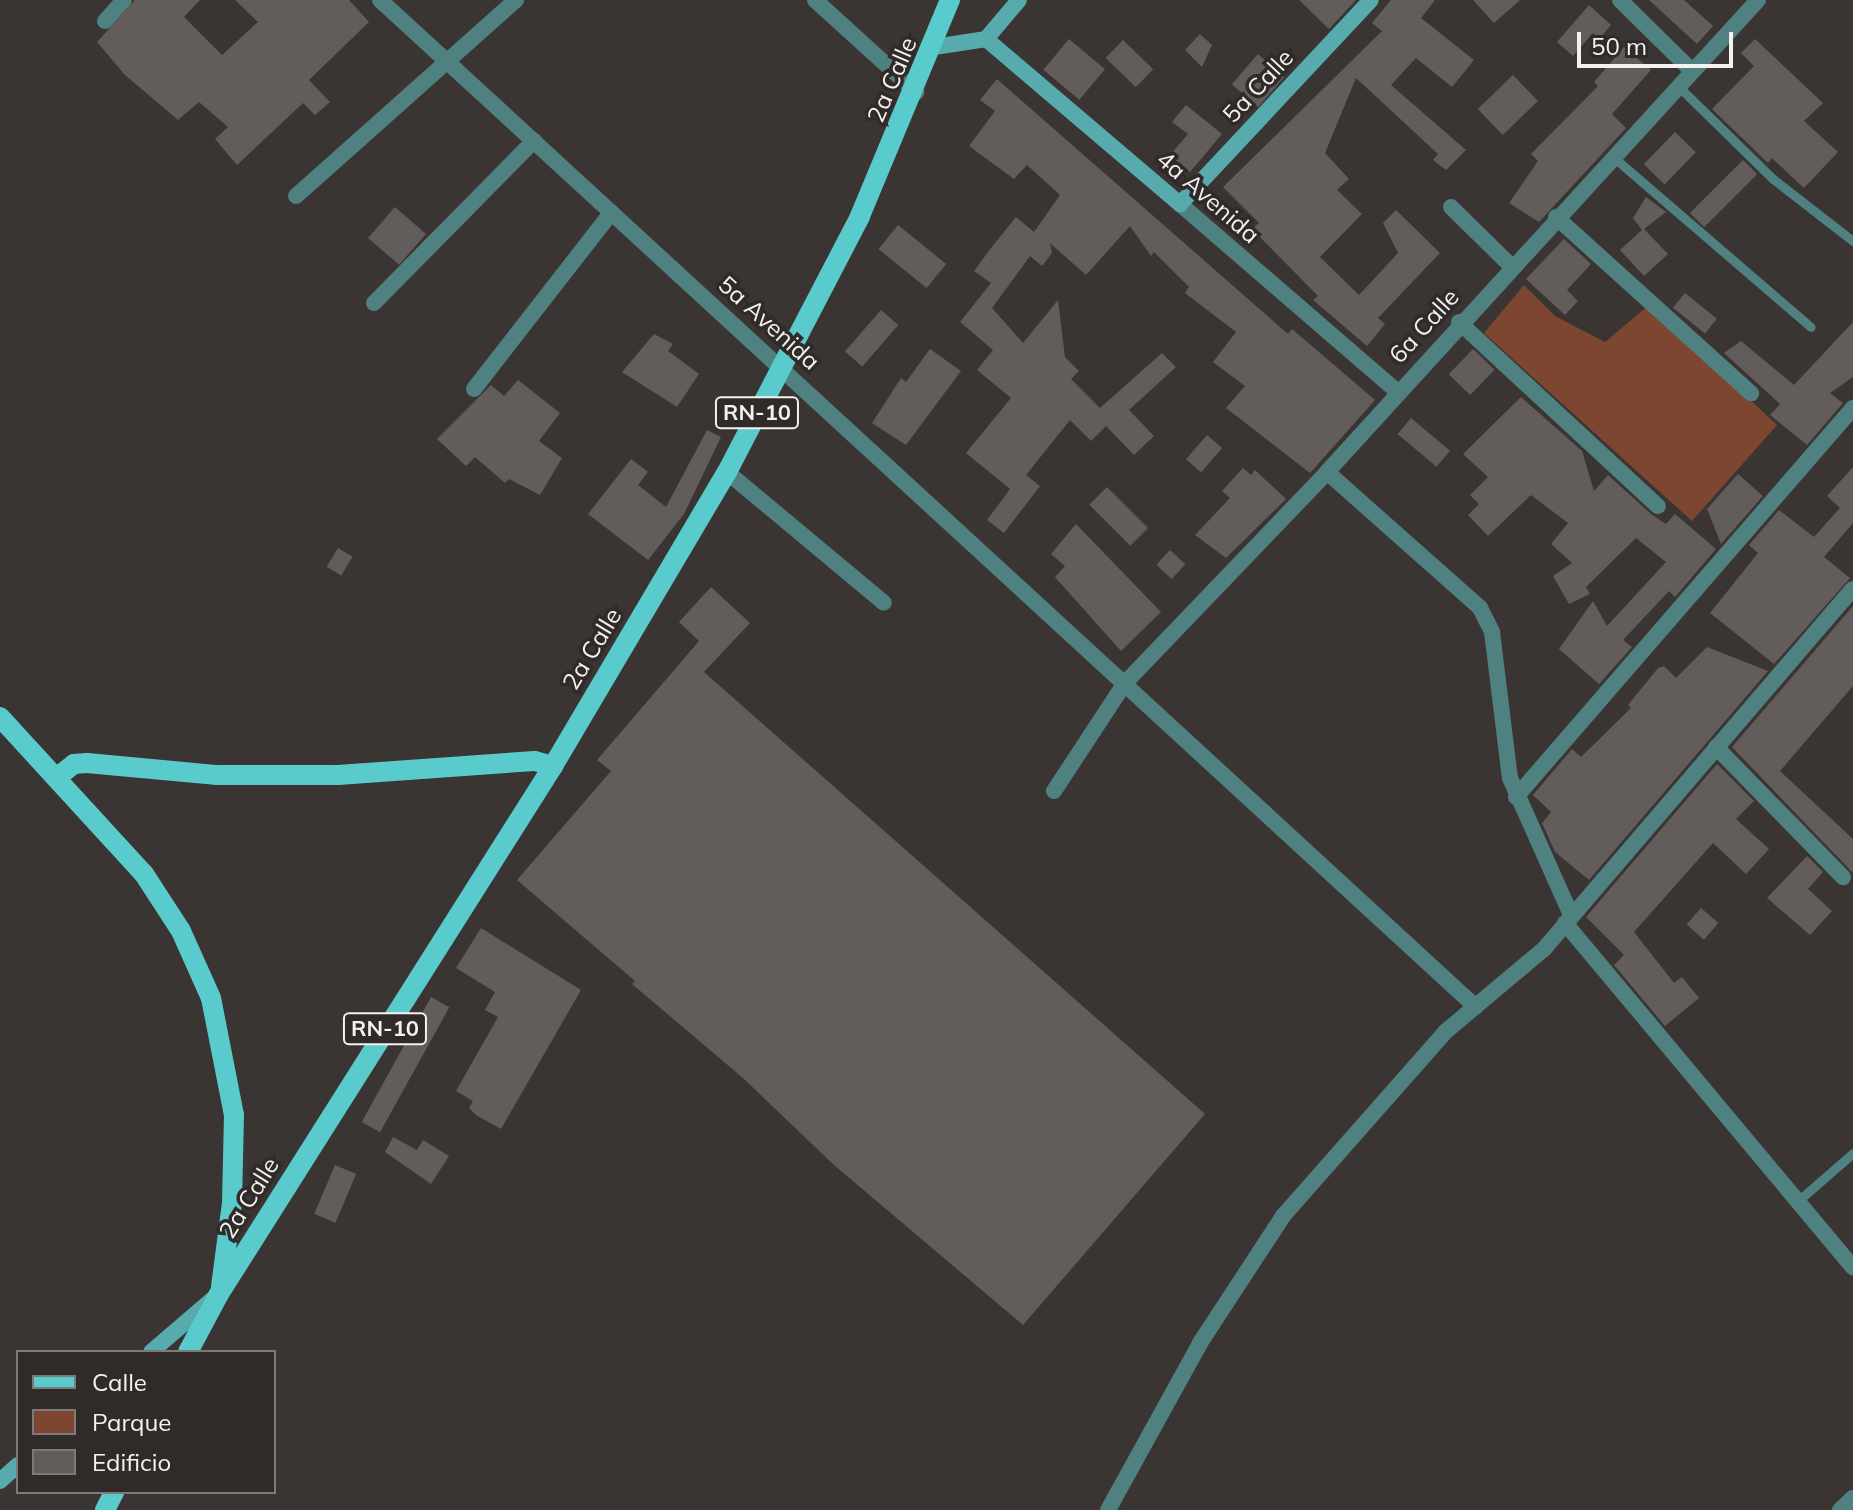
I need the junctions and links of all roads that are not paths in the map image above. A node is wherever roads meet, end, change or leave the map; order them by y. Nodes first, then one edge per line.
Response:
1 (124, 0) edge
2 (380, 0) edge
3 (516, 0) edge
4 (815, 0) edge
5 (950, 0) edge
6 (1019, 0) edge
7 (1371, 0) edge
8 (1758, 0) edge
9 (1626, 2) edge
10 (105, 21) dead end
11 (986, 39) junction
12 (934, 47) junction
13 (446, 61) junction
14 (1691, 70) junction
15 (1677, 85) junction
16 (916, 92) junction
17 (534, 141) junction
18 (1612, 156) junction
19 (296, 196) dead end
20 (1180, 204) junction
21 (1451, 207) dead end
22 (612, 212) junction
23 (1556, 217) junction
24 (1853, 241) edge
25 (1511, 266) junction
26 (374, 303) dead end
27 (1459, 322) junction
28 (1811, 327) dead end
29 (781, 366) junction
30 (474, 389) dead end
31 (1398, 392) junction
32 (1751, 393) dead end
33 (1853, 408) edge
34 (727, 472) junction
35 (1327, 472) junction
36 (1658, 506) dead end
37 (1853, 589) edge
38 (884, 603) dead end
39 (1125, 683) junction
40 (0, 717) edge
41 (1716, 747) junction
42 (553, 766) junction
43 (59, 776) junction
44 (1054, 791) dead end
45 (1516, 797) junction
46 (1843, 877) dead end
47 (1568, 919) junction
48 (1476, 1007) junction
49 (1853, 1153) edge
50 (1799, 1200) junction
51 (1853, 1268) edge
52 (219, 1294) junction
53 (153, 1350) edge
54 (189, 1350) edge
55 (16, 1467) edge
56 (0, 1481) edge
57 (1853, 1498) edge
58 (1108, 1510) edge
59 (1840, 1510) edge

1 - 10 street
2 - 13 street, 5a Avenida
3 - 13 street
4 - 16 street
5 - 12 main road, 2a Calle
6 - 11 street
7 - 20 street, 5a Calle
8 - 14 street, 6a Calle
9 - 14 street
11 - 12 street
11 - 20 street, 4a Avenida
12 - 16 main road, 2a Calle / RN-10
13 - 17 street, 5a Avenida
13 - 19 street
14 - 15 street, 6a Calle
15 - 18 street, 6a Calle
15 - 24 lane
16 - 29 main road, 2a Calle / RN-10
17 - 22 street, 5a Avenida
17 - 26 street
18 - 23 street, 6a Calle
18 - 28 lane
20 - 31 street, 4a Avenida
21 - 25 street
22 - 29 street, 5a Avenida
22 - 30 street
23 - 25 street, 6a Calle
23 - 32 street
25 - 27 street, 6a Calle
27 - 31 street, 6a Calle
27 - 36 street
29 - 34 main road, 2a Calle / RN-10
29 - 39 street, 5a Avenida
31 - 35 street, 6a Calle
33 - 45 street
34 - 38 street
34 - 42 main road, 2a Calle / RN-10
35 - 39 street, 6a Calle
35 - 45 street
37 - 41 street
39 - 44 street, 6a Calle
39 - 48 street, 5a Avenida
40 - 43 main road
41 - 46 street
41 - 47 street
42 - 43 main road
42 - 52 main road, 2a Calle / RN-10
43 - 52 main road
45 - 47 street
47 - 48 street
47 - 50 street
48 - 58 street
49 - 50 lane
50 - 51 street
52 - 53 street, RN-10
52 - 54 main road, 2a Calle
55 - 56 street
57 - 59 street

